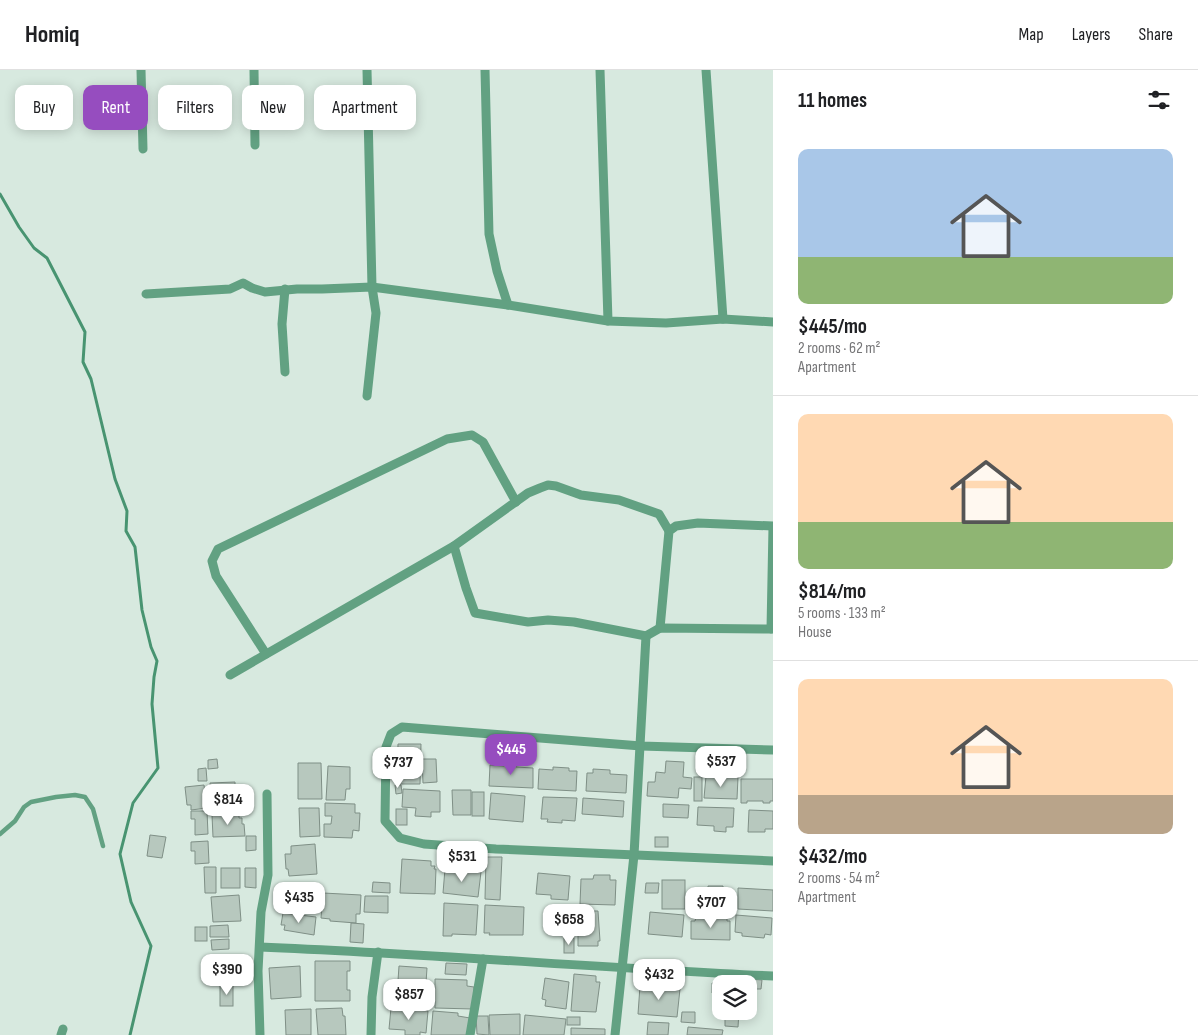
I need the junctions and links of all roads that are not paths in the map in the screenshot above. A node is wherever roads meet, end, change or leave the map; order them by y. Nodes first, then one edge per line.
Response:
1 (141, 70) edge
2 (254, 70) edge
3 (367, 70) edge
4 (486, 70) edge
5 (600, 70) edge
6 (706, 70) edge
7 (255, 145) dead end
8 (143, 149) dead end
9 (372, 287) junction
10 (286, 290) junction
11 (146, 294) dead end
12 (508, 305) junction
13 (723, 319) junction
14 (608, 321) junction
15 (773, 322) edge
16 (285, 372) dead end
17 (367, 396) dead end
18 (516, 502) junction
19 (773, 526) edge
20 (669, 531) junction
21 (454, 546) junction
22 (660, 628) junction
23 (772, 629) edge
24 (646, 636) junction
25 (266, 654) junction
26 (230, 675) dead end
27 (641, 746) junction
28 (773, 750) edge
29 (267, 794) dead end
30 (0, 834) edge
31 (103, 846) dead end
32 (634, 855) junction
33 (773, 861) edge
34 (260, 947) junction
35 (378, 952) junction
36 (484, 959) junction
37 (622, 969) junction
38 (773, 976) edge
39 (260, 1035) edge
40 (371, 1035) edge
41 (470, 1035) edge
42 (616, 1035) edge

1 - 8 street
2 - 7 street
3 - 9 street
4 - 12 street
5 - 14 street
6 - 13 street
9 - 10 street
9 - 12 street
9 - 17 street
10 - 11 street
10 - 16 street
12 - 14 street
13 - 14 street
13 - 15 street
18 - 20 street
18 - 21 street
18 - 25 street
19 - 20 street
19 - 23 street
20 - 22 street
21 - 24 street
21 - 25 street
22 - 23 street
22 - 24 street
24 - 27 street
25 - 26 street
27 - 28 street
27 - 32 street
27 - 32 street
29 - 34 street
30 - 31 lane
32 - 33 street
32 - 37 street
34 - 35 street
34 - 39 street
35 - 36 street
35 - 40 street
36 - 37 street
36 - 41 street
37 - 38 street
37 - 42 street

